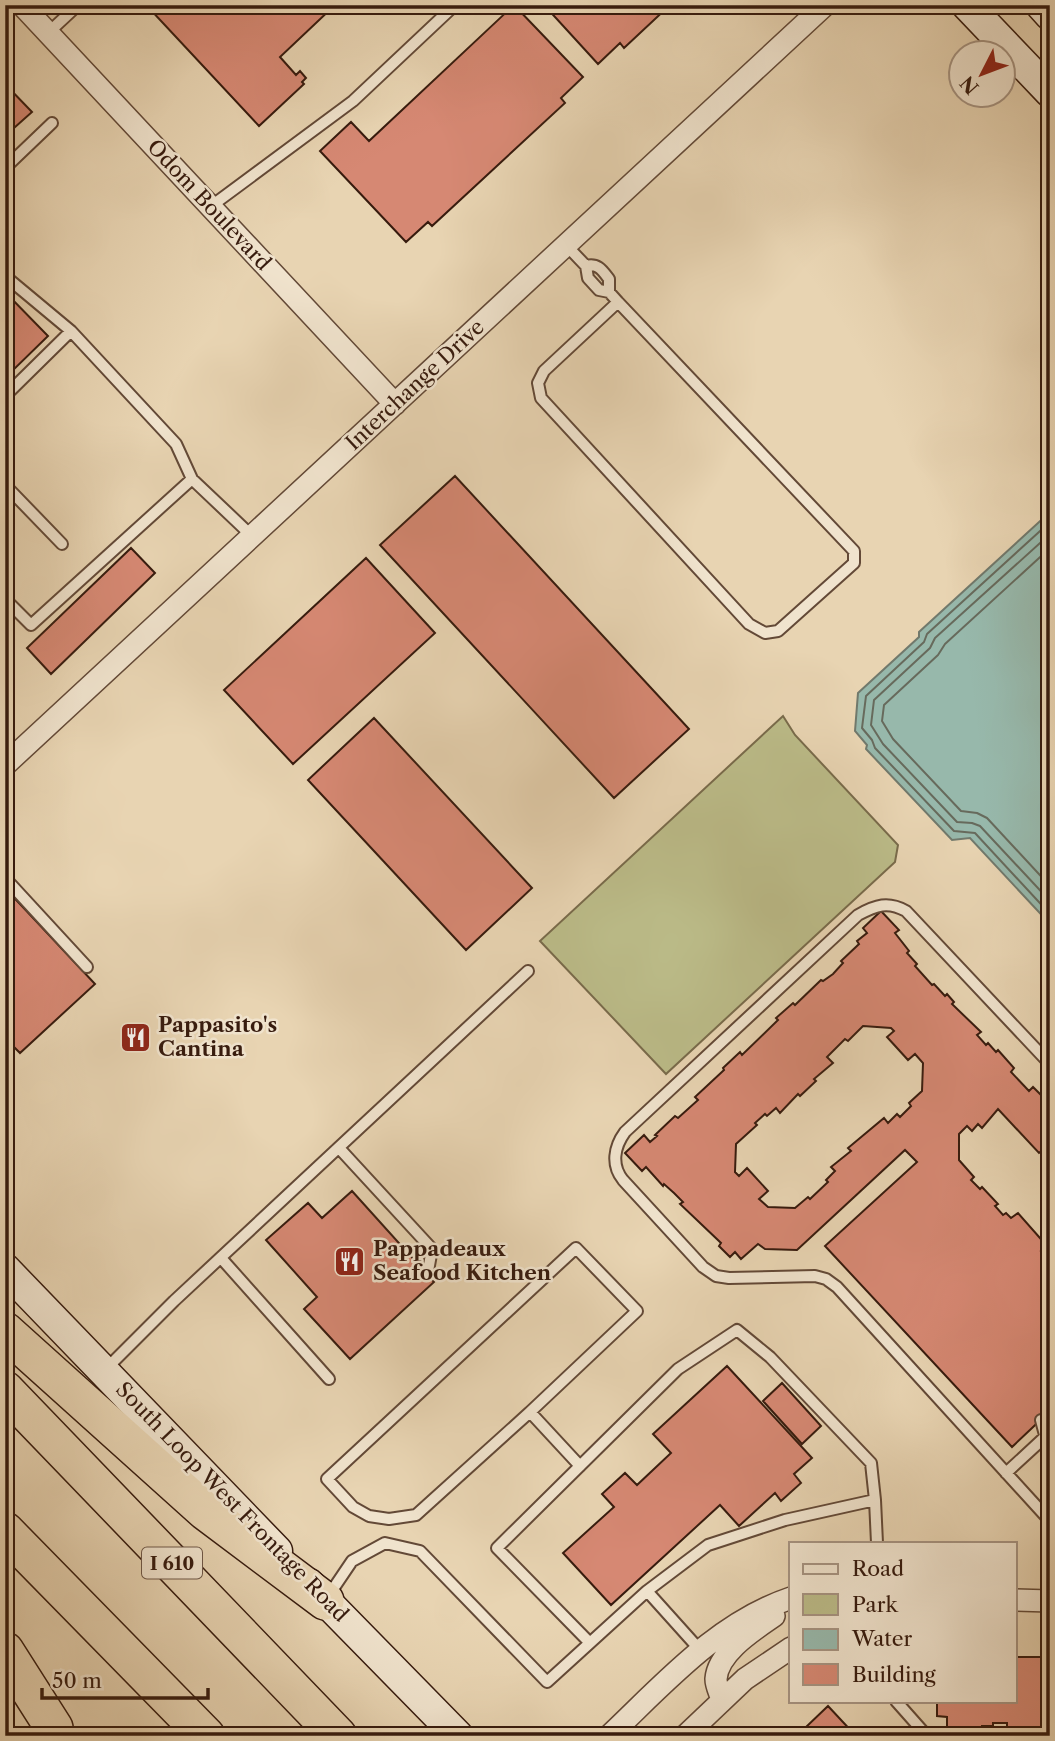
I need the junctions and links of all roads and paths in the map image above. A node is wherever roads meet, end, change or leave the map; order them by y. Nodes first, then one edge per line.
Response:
1 (22, 5) edge
2 (78, 5) edge
3 (455, 5) edge
4 (825, 5) edge
5 (967, 5) edge
6 (1041, 5) edge
7 (1050, 15) edge
8 (48, 33) junction
9 (1050, 92) edge
10 (52, 123) dead end
11 (5, 168) edge
12 (210, 207) junction
13 (566, 246) junction
14 (5, 276) edge
15 (618, 302) junction
16 (71, 331) junction
17 (5, 396) edge
18 (395, 404) junction
19 (192, 479) junction
20 (5, 485) edge
21 (252, 537) junction
22 (62, 544) dead end
23 (5, 599) edge
24 (5, 765) edge
25 (5, 878) edge
26 (87, 967) dead end
27 (528, 971) dead end
28 (1050, 1064) edge
29 (339, 1147) junction
30 (220, 1258) junction
31 (5, 1269) edge
32 (428, 1271) dead end
33 (5, 1331) edge
34 (106, 1370) junction
35 (329, 1379) dead end
36 (5, 1390) edge
37 (530, 1412) junction
38 (1041, 1420) dead end
39 (1045, 1437) junction
40 (1050, 1454) edge
41 (580, 1466) junction
42 (1006, 1473) junction
43 (875, 1500) junction
44 (1050, 1521) edge
45 (5, 1531) edge
46 (877, 1542) edge
47 (647, 1591) junction
48 (789, 1599) edge
49 (1016, 1600) edge
50 (325, 1601) junction
51 (1050, 1601) edge
52 (789, 1607) edge
53 (589, 1642) junction
54 (789, 1649) edge
55 (700, 1650) junction
56 (5, 1651) edge
57 (5, 1679) edge
58 (722, 1700) junction
59 (897, 1702) edge
60 (58, 1732) edge
61 (206, 1736) edge
62 (338, 1736) edge
63 (458, 1736) edge
64 (609, 1736) edge
65 (685, 1736) edge
66 (927, 1736) edge

1 - 8 street, Odom Boulevard
2 - 8 lane
3 - 12 lane
4 - 13 street, Interchange Drive
5 - 9 main road
6 - 7 main road
8 - 12 street, Odom Boulevard
10 - 11 lane
12 - 18 street, Odom Boulevard
13 - 15 lane
13 - 18 street, Interchange Drive
14 - 16 lane
15 - 15 lane
16 - 17 lane
16 - 19 lane
18 - 21 street, Interchange Drive
19 - 21 lane
19 - 23 lane
20 - 22 lane
21 - 24 street, Interchange Drive
25 - 26 lane
27 - 29 lane
28 - 42 lane
29 - 30 lane
29 - 32 lane
30 - 34 lane
30 - 35 lane
31 - 34 main road, South Loop West Frontage Road
33 - 50 highway
34 - 50 main road, South Loop West Frontage Road
36 - 62 highway, I 610
37 - 37 lane
37 - 41 lane
38 - 39 lane
39 - 40 lane
39 - 42 lane
41 - 43 lane
41 - 53 lane
42 - 44 lane
43 - 46 lane
43 - 47 lane
45 - 61 highway
47 - 53 lane
47 - 55 lane
48 - 55 street
49 - 51 street
50 - 53 lane
50 - 63 main road, South Loop West Frontage Road
52 - 58 street
54 - 58 street
55 - 64 street
56 - 60 highway
57 - 60 main road
58 - 65 street
59 - 66 lane

